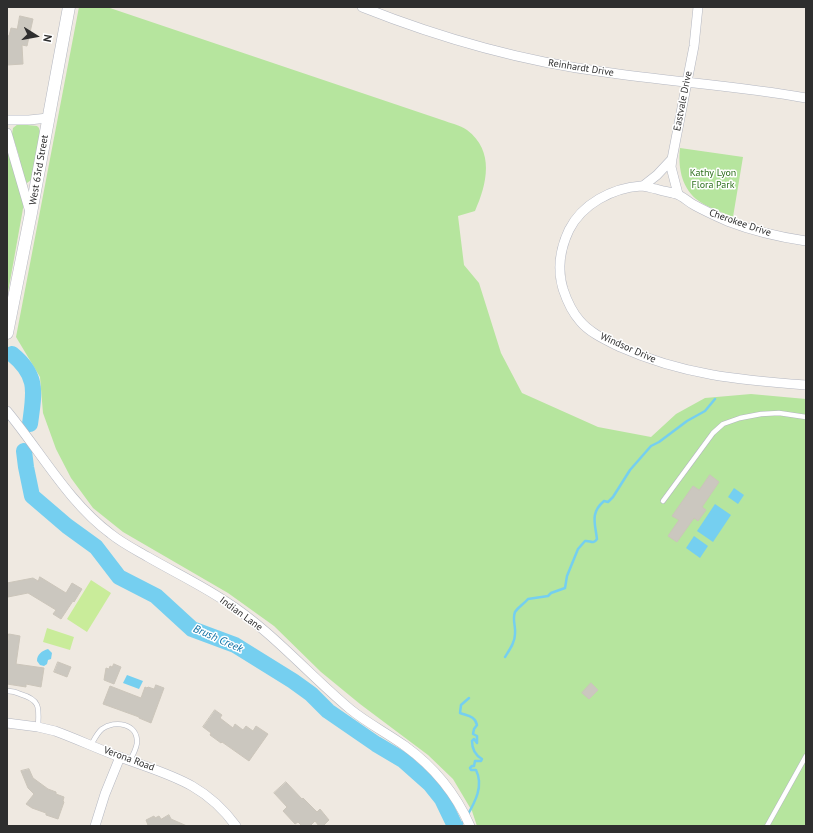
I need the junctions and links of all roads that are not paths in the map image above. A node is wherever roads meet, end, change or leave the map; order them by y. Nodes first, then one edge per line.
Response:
1 (69, 7) edge
2 (362, 7) edge
3 (698, 7) edge
4 (687, 82) junction
5 (806, 98) edge
6 (48, 118) junction
7 (7, 120) edge
8 (7, 133) edge
9 (672, 159) junction
10 (643, 186) junction
11 (678, 194) junction
12 (31, 213) junction
13 (806, 241) edge
14 (7, 333) edge
15 (806, 385) edge
16 (7, 411) edge
17 (806, 417) edge
18 (663, 502) dead end
19 (7, 691) edge
20 (7, 723) edge
21 (38, 727) junction
22 (92, 745) junction
23 (806, 756) edge
24 (120, 757) junction
25 (130, 760) junction
26 (94, 826) edge
27 (236, 826) edge
28 (470, 826) edge
29 (768, 826) edge

1 - 6 main road, West 63rd Street
2 - 4 street, Reinhardt Drive
3 - 4 street, Eastvale Drive
4 - 5 street, Reinhardt Drive
4 - 9 street, Eastvale Drive
6 - 7 street
6 - 12 main road, West 63rd Street
8 - 12 street
9 - 10 street
9 - 11 street, Eastvale Drive
10 - 11 street, Windsor Drive
10 - 15 street, Windsor Drive
11 - 13 street, Cherokee Drive
12 - 14 main road, West 63rd Street
16 - 28 street, Indian Lane
17 - 18 lane
19 - 21 lane
20 - 21 street, Verona Road
21 - 22 street, Verona Road
22 - 24 street, Verona Road
22 - 25 lane
23 - 29 lane
24 - 25 street, Verona Road
24 - 26 street
25 - 27 street, Verona Road

